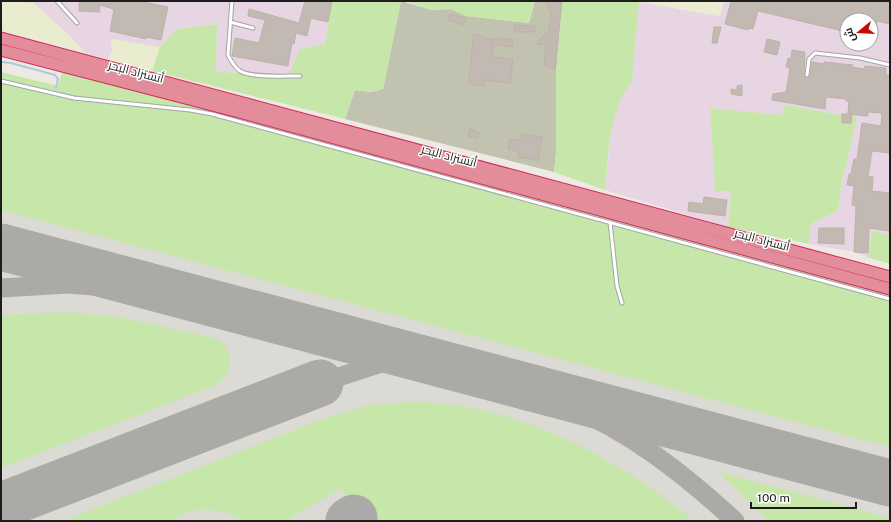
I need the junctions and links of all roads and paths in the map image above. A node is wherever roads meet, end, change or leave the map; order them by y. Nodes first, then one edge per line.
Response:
1 (57, 1) edge
2 (232, 1) edge
3 (230, 22) junction
4 (77, 23) dead end
5 (253, 28) dead end
6 (1, 38) edge
7 (1, 50) edge
8 (890, 65) edge
9 (807, 75) dead end
10 (300, 76) dead end
11 (1, 81) edge
12 (610, 222) junction
13 (890, 277) edge
14 (890, 289) edge
15 (890, 298) edge
16 (622, 303) dead end

1 - 4 lane
2 - 3 lane
3 - 5 lane
3 - 10 lane
6 - 13 highway, أتستراد البحر
7 - 14 highway, أتستراد البحر
8 - 9 lane
11 - 12 lane
12 - 15 lane
12 - 16 lane

